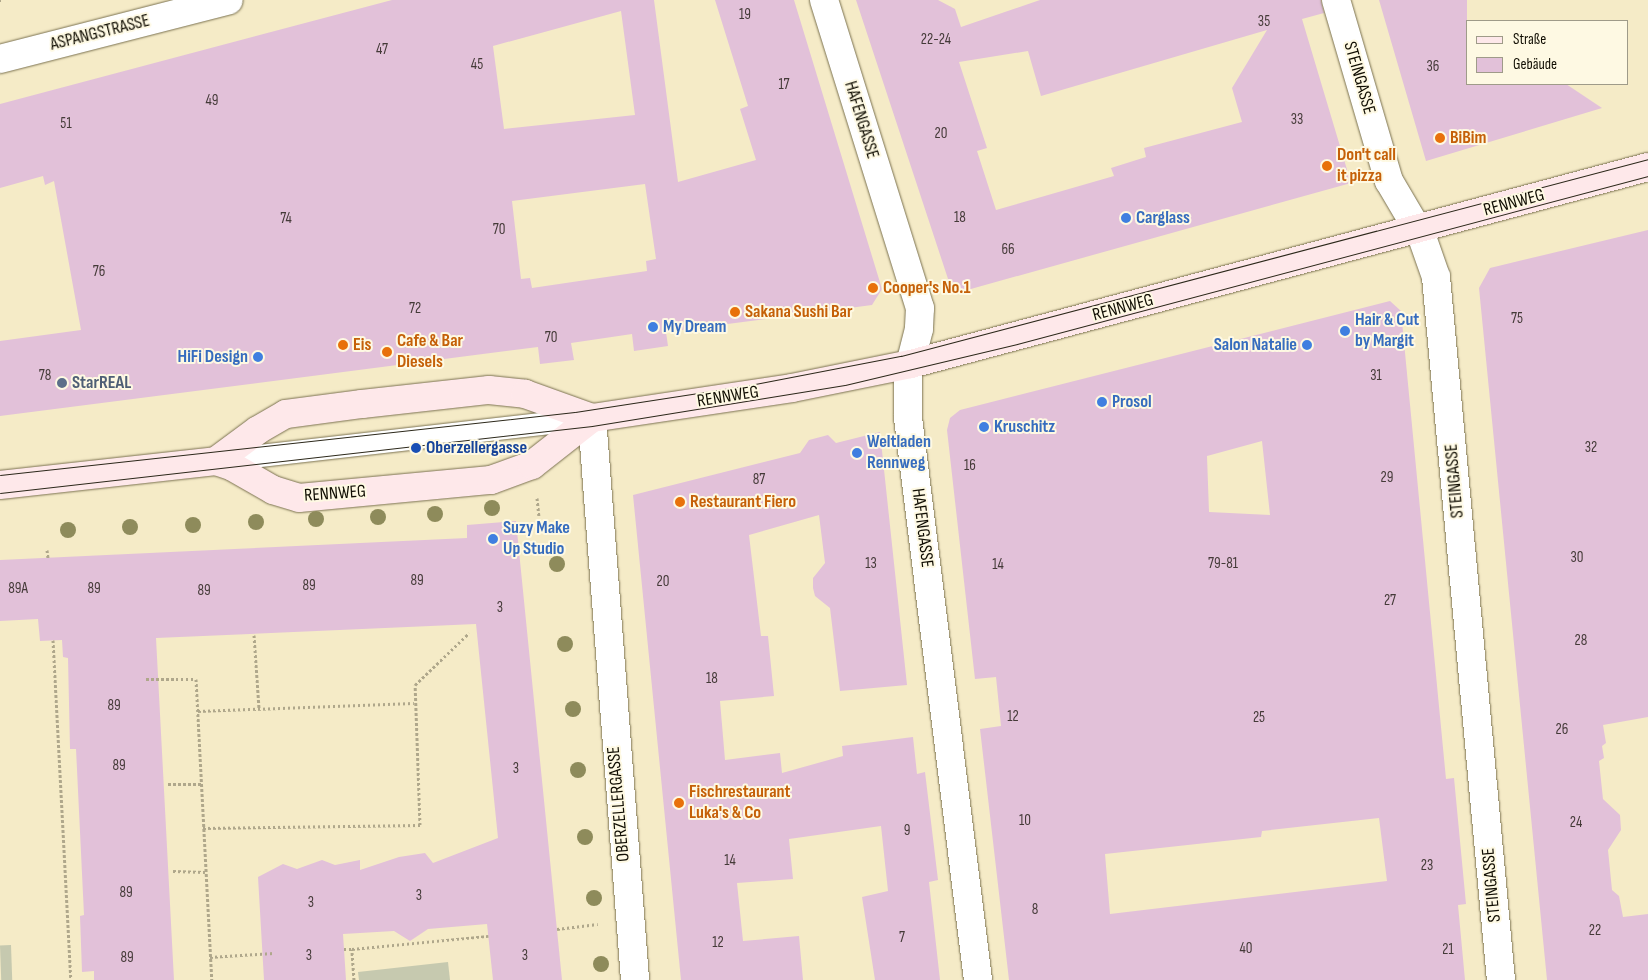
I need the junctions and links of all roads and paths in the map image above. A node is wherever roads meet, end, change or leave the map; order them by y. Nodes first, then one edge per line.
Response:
1 (229, 0) edge
2 (824, 0) edge
3 (1336, 0) edge
4 (0, 58) edge
5 (1648, 167) edge
6 (1417, 230) junction
7 (910, 364) junction
8 (592, 418) junction
9 (216, 461) junction
10 (0, 484) edge
11 (47, 550) dead end
12 (48, 558) dead end
13 (469, 633) dead end
14 (254, 635) dead end
15 (53, 640) dead end
16 (146, 679) dead end
17 (414, 703) junction
18 (259, 709) junction
19 (198, 711) junction
20 (168, 784) dead end
21 (203, 784) junction
22 (203, 828) junction
23 (173, 871) dead end
24 (205, 872) junction
25 (628, 920) junction
26 (557, 928) dead end
27 (488, 936) dead end
28 (352, 949) junction
29 (344, 950) dead end
30 (274, 953) dead end
31 (210, 957) junction
32 (71, 980) edge
33 (212, 980) edge
34 (354, 980) edge
35 (635, 980) edge
36 (978, 980) edge
37 (1501, 980) edge

1 - 4 street, ASPANGSTRASSE
2 - 7 street, HAFENGASSE
3 - 6 street, STEINGASSE
5 - 6 main road, RENNWEG
6 - 7 main road, RENNWEG
6 - 37 street, STEINGASSE
7 - 8 main road, RENNWEG
7 - 36 street, HAFENGASSE
8 - 9 lane, RENNWEG
8 - 9 main road, RENNWEG
8 - 9 main road, RENNWEG
8 - 25 street, OBERZELLERGASSE
9 - 10 main road, RENNWEG
11 - 12 path
13 - 17 path
14 - 18 path
15 - 32 path
16 - 19 path
17 - 18 path
17 - 22 path
18 - 19 path
19 - 21 path
20 - 21 path
21 - 22 path
22 - 24 path
23 - 24 path
24 - 31 path
25 - 26 path
25 - 35 street, OBERZELLERGASSE
27 - 28 path
28 - 29 path
28 - 34 path
30 - 31 path
31 - 33 path

